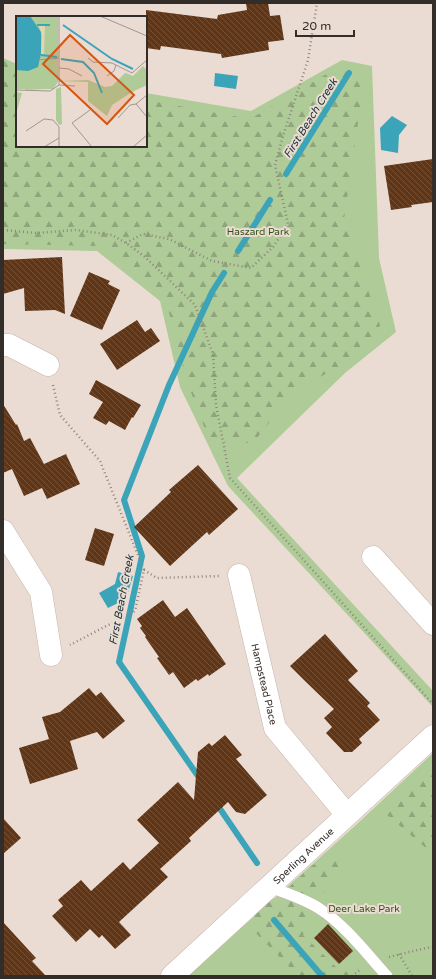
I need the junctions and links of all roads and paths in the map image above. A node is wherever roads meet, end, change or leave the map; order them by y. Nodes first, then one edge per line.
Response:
1 (317, 3) edge
2 (3, 230) edge
3 (126, 243) junction
4 (3, 345) edge
5 (48, 365) joint
6 (3, 531) edge
7 (373, 558) dead end
8 (144, 570) junction
9 (239, 576) joint
10 (433, 624) edge
11 (51, 655) joint
12 (433, 704) edge
13 (433, 736) edge
14 (347, 815) junction
15 (269, 887) junction
16 (433, 947) edge
17 (399, 954) junction
18 (374, 962) junction
19 (172, 976) edge
20 (387, 976) edge
21 (412, 976) edge

1 - 3 path
2 - 3 path
3 - 12 path
4 - 5 street
5 - 8 path
6 - 11 street
7 - 10 street
8 - 9 path
8 - 11 path
9 - 14 street, Hampstead Place
13 - 14 street, Sperling Avenue
14 - 15 street, Sperling Avenue
15 - 18 lane
15 - 19 street, Sperling Avenue
16 - 17 path
17 - 18 path
17 - 21 path
18 - 20 lane

